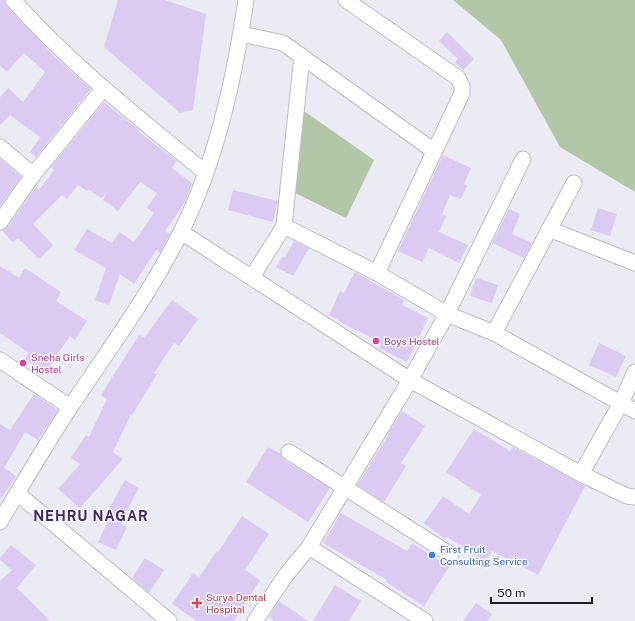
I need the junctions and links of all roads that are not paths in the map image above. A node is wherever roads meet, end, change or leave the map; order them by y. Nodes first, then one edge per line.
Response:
1 (13, 0) edge
2 (246, 0) edge
3 (346, 0) edge
4 (241, 34) junction
5 (302, 56) junction
6 (103, 89) junction
7 (0, 146) edge
8 (434, 151) junction
9 (523, 159) dead end
10 (206, 173) junction
11 (33, 175) junction
12 (574, 183) dead end
13 (0, 222) edge
14 (284, 226) junction
15 (549, 229) junction
16 (181, 232) junction
17 (635, 263) edge
18 (377, 273) junction
19 (252, 278) junction
20 (447, 314) junction
21 (494, 332) junction
22 (0, 360) edge
23 (635, 372) edge
24 (410, 380) junction
25 (621, 403) junction
26 (70, 407) junction
27 (635, 411) edge
28 (289, 452) dead end
29 (581, 474) junction
30 (345, 487) junction
31 (17, 493) junction
32 (635, 497) edge
33 (0, 522) edge
34 (309, 547) junction
35 (451, 555) dead end
36 (169, 621) edge
37 (255, 621) edge
38 (425, 621) edge

1 - 6 street
2 - 4 street
3 - 8 street
4 - 5 street
4 - 10 street
5 - 8 street
5 - 14 street
6 - 10 street
6 - 11 street
7 - 11 street
8 - 18 street
9 - 20 street
10 - 16 street
11 - 13 street
12 - 15 street
14 - 18 street
14 - 19 street
15 - 17 street
15 - 21 street
16 - 19 street
16 - 26 street
18 - 20 street
19 - 24 street
20 - 21 street
20 - 24 street
21 - 25 street
22 - 26 street
23 - 25 street
24 - 29 street
24 - 30 street
25 - 27 street
25 - 29 street
26 - 31 street
28 - 30 street
29 - 32 street
30 - 34 street
30 - 35 street
31 - 33 street
31 - 36 street
34 - 37 street
34 - 38 street

